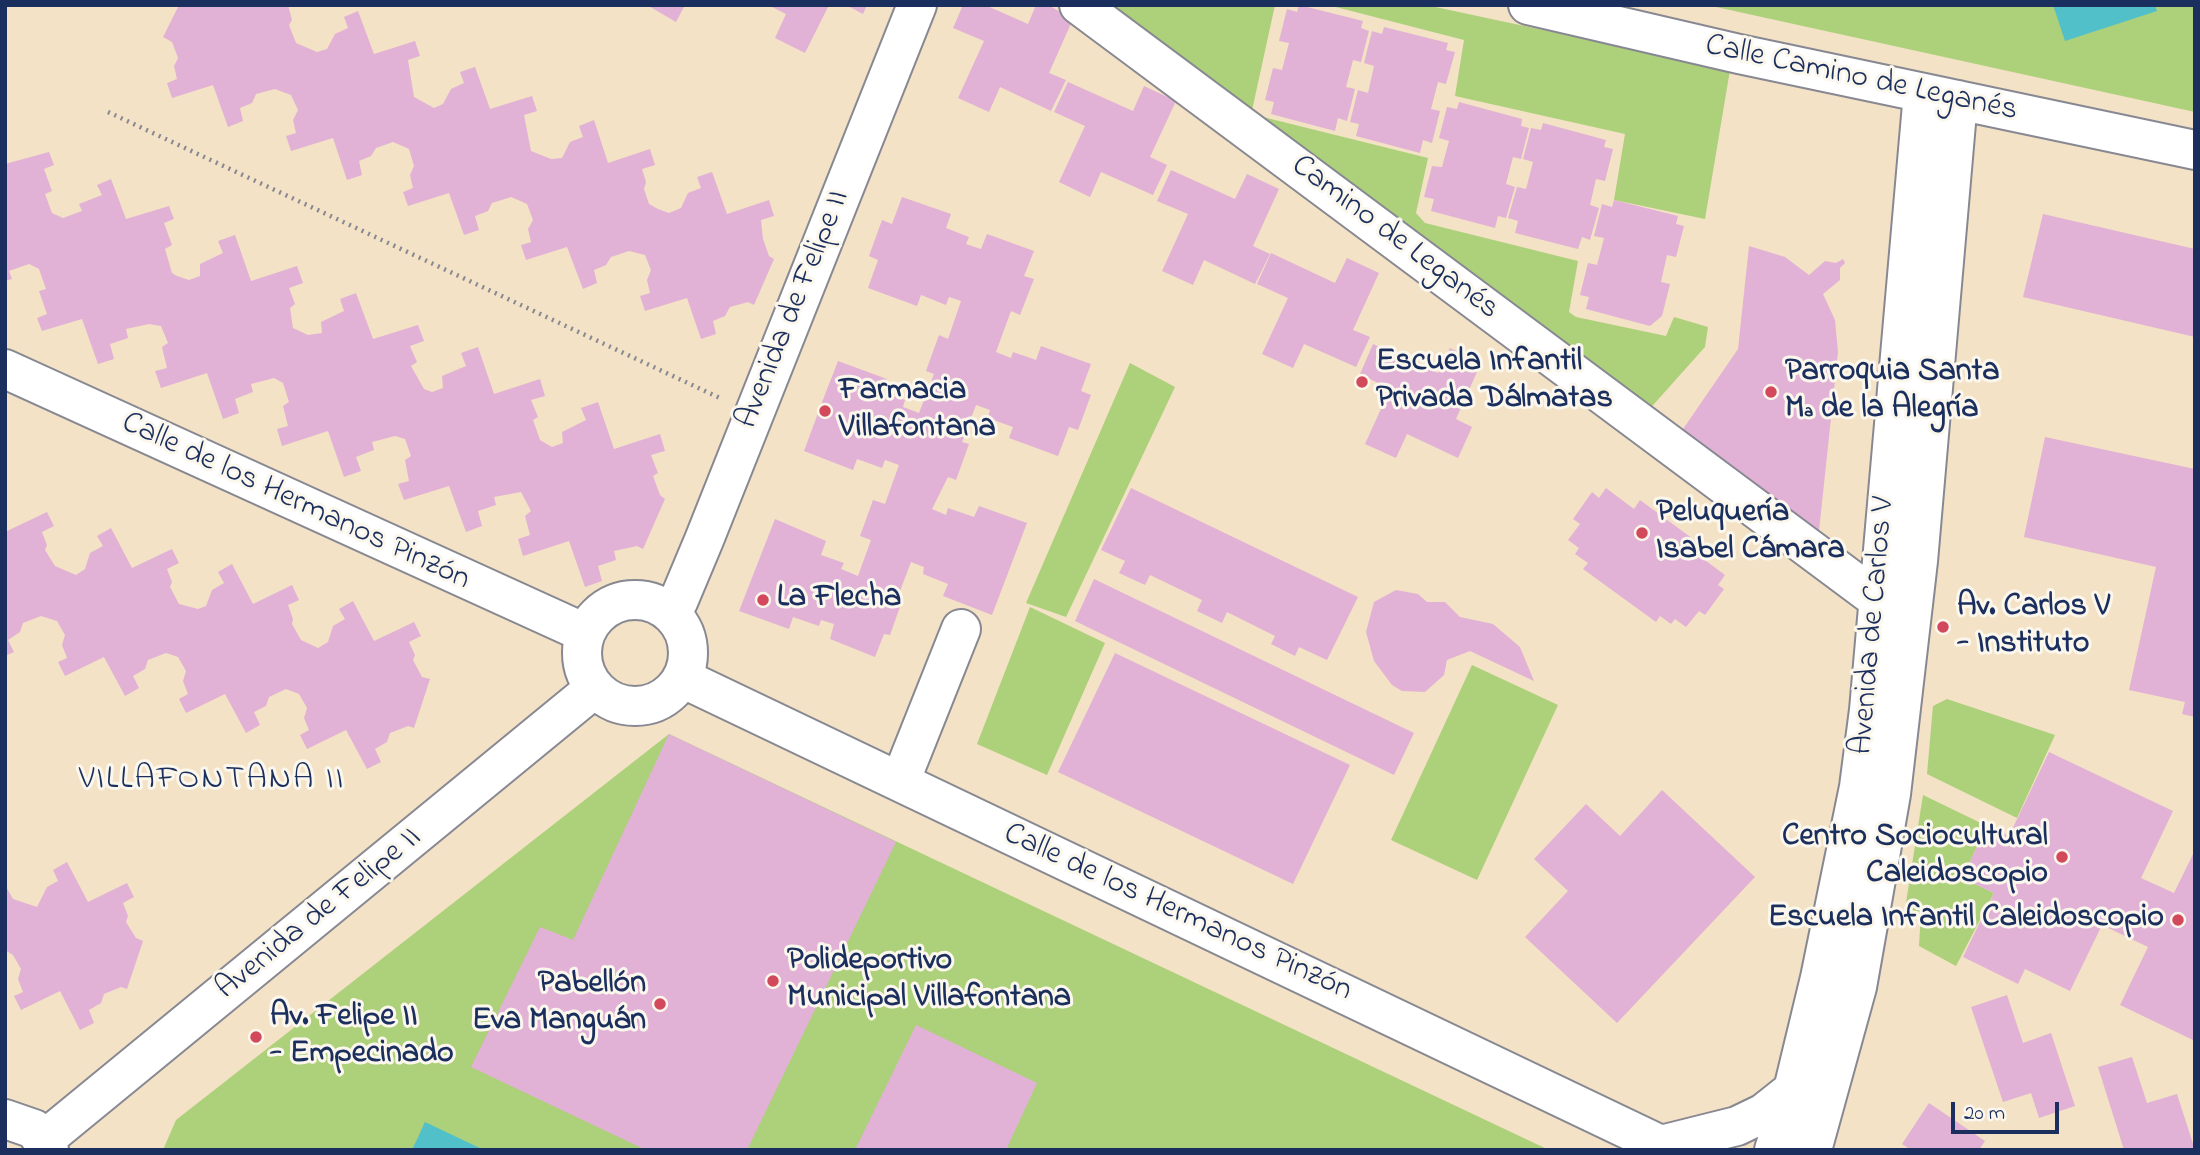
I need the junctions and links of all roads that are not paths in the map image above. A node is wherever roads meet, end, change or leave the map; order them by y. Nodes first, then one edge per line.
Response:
1 (917, 5) edge
2 (1079, 5) edge
3 (1528, 5) edge
4 (1941, 97) junction
5 (2195, 150) edge
6 (5, 369) edge
7 (1877, 599) junction
8 (669, 612) junction
9 (961, 629) dead end
10 (585, 634) junction
11 (682, 678) junction
12 (595, 688) junction
13 (900, 782) junction
14 (1793, 1090) junction
15 (5, 1119) edge
16 (47, 1145) edge
17 (1666, 1148) edge
18 (1774, 1150) edge
19 (1812, 1150) edge

1 - 8 street, Avenida de Felipe II
2 - 7 street, Camino de Leganés
3 - 4 street, Calle Camino de Leganés
4 - 5 street, Calle Camino de Leganés
4 - 7 street, Avenida de Carlos V
4 - 19 street, Avenida de Carlos V
6 - 10 street, Calle de los Hermanos Pinzón
7 - 14 street, Avenida de Carlos V
8 - 10 street
8 - 11 street
9 - 13 street
10 - 12 street
11 - 12 street
11 - 13 street, Calle de los Hermanos Pinzón
12 - 16 street, Avenida de Felipe II
13 - 17 street, Calle de los Hermanos Pinzón
14 - 17 street
14 - 18 street, Avenida de Carlos V
15 - 16 street

